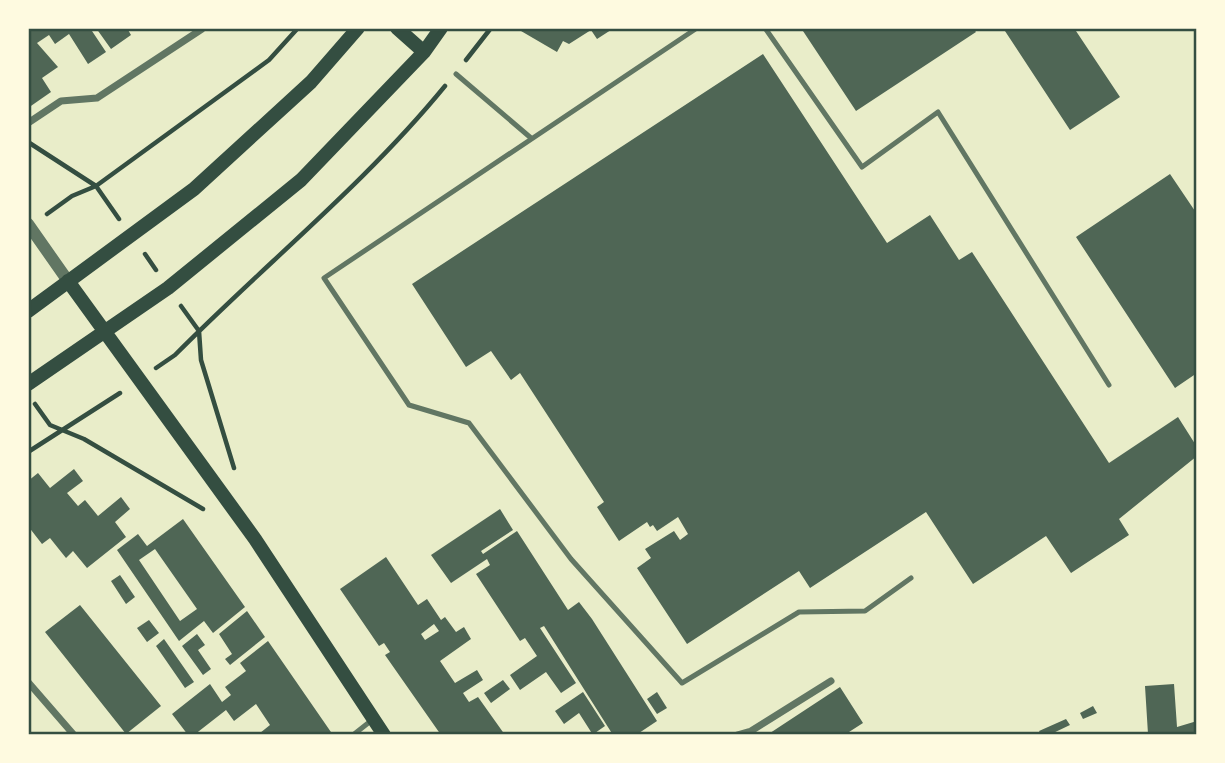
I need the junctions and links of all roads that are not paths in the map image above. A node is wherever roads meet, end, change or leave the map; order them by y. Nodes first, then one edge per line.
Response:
1 (358, 28) edge
2 (397, 28) edge
3 (441, 28) edge
4 (697, 28) edge
5 (765, 28) edge
6 (202, 29) edge
7 (424, 52) junction
8 (456, 74) road end
9 (28, 122) edge
10 (531, 138) junction
11 (29, 225) edge
12 (68, 281) junction
13 (28, 311) edge
14 (105, 331) junction
15 (28, 384) edge
16 (1109, 385) dead end
17 (911, 578) dead end
18 (831, 681) dead end
19 (28, 682) edge
20 (373, 719) junction
21 (74, 735) edge
22 (353, 735) edge
23 (384, 735) edge
24 (737, 735) edge

1 - 12 main road
2 - 7 main road
3 - 7 main road
4 - 10 lane
5 - 16 lane
6 - 9 street
7 - 14 main road
8 - 10 lane
10 - 17 lane
11 - 12 street
12 - 13 main road
12 - 14 main road
14 - 15 main road
14 - 20 main road
18 - 24 street
19 - 21 street
20 - 22 lane
20 - 23 main road

